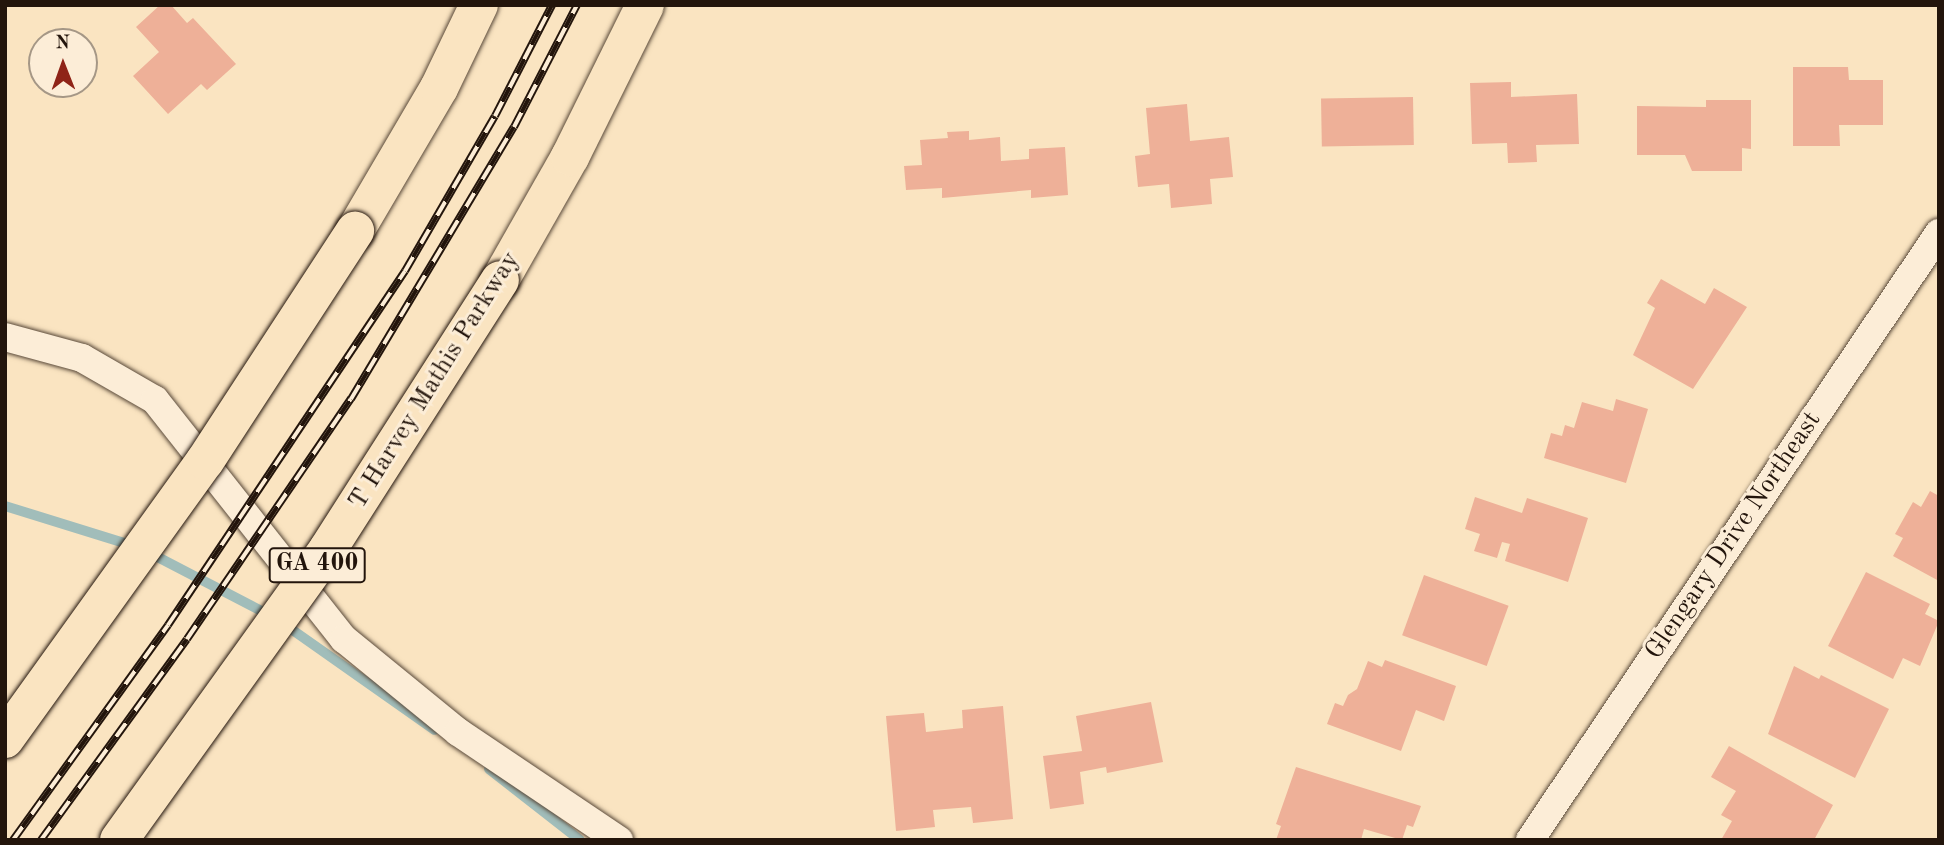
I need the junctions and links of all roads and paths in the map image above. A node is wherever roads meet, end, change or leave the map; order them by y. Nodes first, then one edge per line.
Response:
1 (479, 5) edge
2 (645, 5) edge
3 (1939, 233) edge
4 (5, 337) edge
5 (5, 739) edge
6 (119, 840) edge
7 (619, 840) edge
8 (1530, 840) edge

1 - 5 highway, bridge
2 - 6 highway, T Harvey Mathis Parkway / GA 400, bridge
3 - 8 street, Glengary Drive Northeast
4 - 7 street

